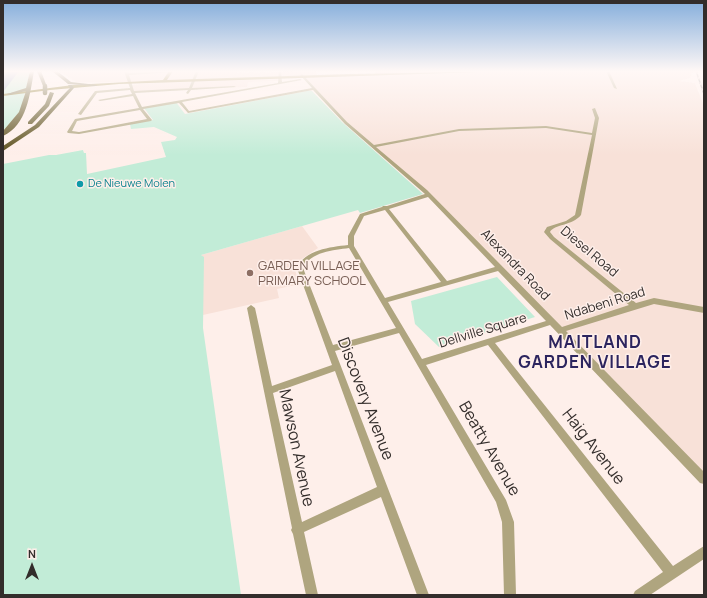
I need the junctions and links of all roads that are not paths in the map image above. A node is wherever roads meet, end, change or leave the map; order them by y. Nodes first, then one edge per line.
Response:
1 (26, 99) edge
2 (42, 99) edge
3 (50, 99) edge
4 (60, 99) edge
5 (91, 99) edge
6 (103, 99) edge
7 (136, 99) edge
8 (191, 99) edge
9 (235, 99) edge
10 (261, 99) edge
11 (323, 99) edge
12 (100, 100) dead end
13 (185, 100) joint
14 (178, 101) junction
15 (239, 103) junction
16 (140, 108) junction
17 (594, 109) dead end
18 (80, 114) dead end
19 (25, 122) dead end
20 (20, 126) dead end
21 (3, 134) edge
22 (594, 134) junction
23 (3, 140) edge
24 (3, 144) edge
25 (373, 146) junction
26 (3, 149) edge
27 (429, 195) junction
28 (385, 207) junction
29 (351, 246) junction
30 (500, 268) junction
31 (445, 283) junction
32 (383, 301) junction
33 (634, 306) junction
34 (251, 308) dead end
35 (704, 310) edge
36 (552, 322) junction
37 (400, 330) junction
38 (561, 330) junction
39 (490, 342) junction
40 (330, 349) junction
41 (421, 363) junction
42 (337, 367) junction
43 (268, 391) junction
44 (704, 479) edge
45 (383, 490) junction
46 (297, 530) junction
47 (704, 552) edge
48 (670, 573) junction
49 (312, 595) edge
50 (423, 595) edge
51 (510, 595) edge
52 (639, 595) edge

1 - 21 highway
2 - 19 highway, bridge
3 - 24 highway
4 - 26 highway
5 - 18 street
6 - 12 street
7 - 16 street
8 - 13 street
9 - 15 street
10 - 15 street
11 - 25 street, Alexandra Road
13 - 14 street
14 - 15 street
14 - 16 street
16 - 16 street
17 - 22 street
20 - 23 highway
22 - 25 street
22 - 33 street, Diesel Road
25 - 27 street, Alexandra Road
27 - 28 street
27 - 30 street, Alexandra Road
28 - 29 street
28 - 31 street
29 - 32 street, Beatty Avenue
29 - 40 street, Discovery Avenue
30 - 31 street
30 - 36 street, Alexandra Road
31 - 32 street
32 - 37 street, Beatty Avenue
33 - 35 street, Ndabeni Road
33 - 38 street, Ndabeni Road
34 - 43 street, Mawson Avenue
36 - 38 street, Alexandra Road
36 - 39 street, Dellville Square
37 - 40 street
37 - 41 street, Beatty Avenue
38 - 44 street, Alexandra Road
39 - 41 street, Dellville Square
39 - 48 street, Haig Avenue
40 - 42 street, Discovery Avenue
41 - 51 street, Beatty Avenue
42 - 43 street
42 - 45 street, Discovery Avenue
43 - 46 street, Mawson Avenue
45 - 46 street
45 - 50 street, Discovery Avenue
46 - 49 street, Mawson Avenue
47 - 48 street
48 - 52 street

